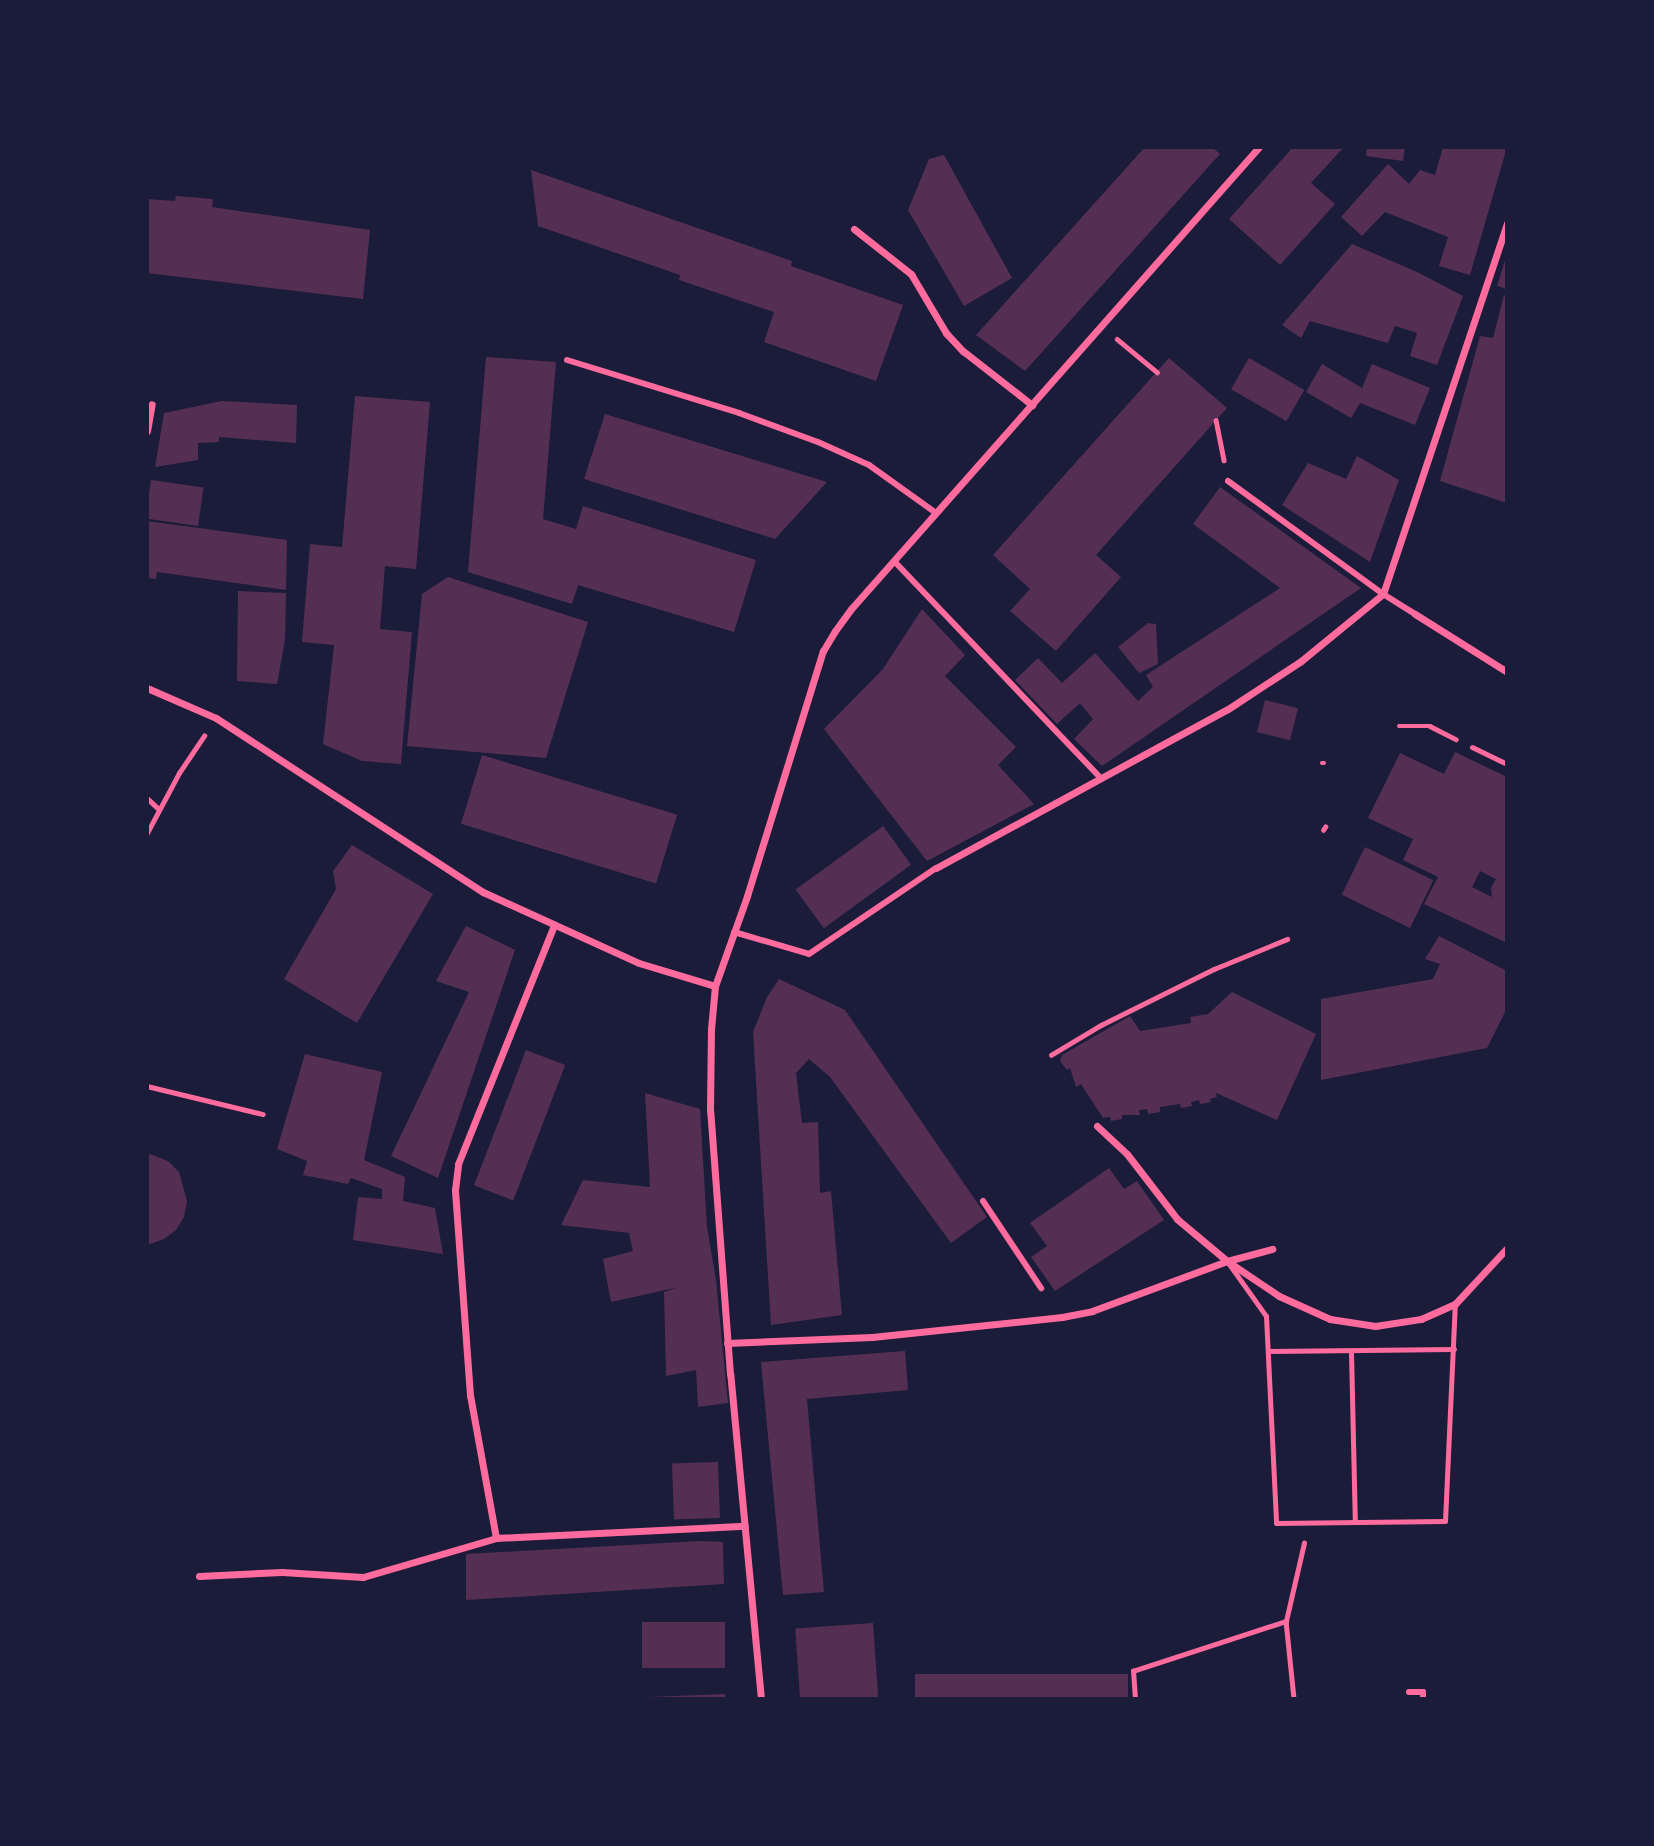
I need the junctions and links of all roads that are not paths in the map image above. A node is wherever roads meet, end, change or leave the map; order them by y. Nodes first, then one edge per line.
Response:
1 (1259, 147) edge
2 (1507, 223) edge
3 (854, 229) dead end
4 (567, 360) dead end
5 (152, 404) dead end
6 (1032, 405) junction
7 (147, 431) edge
8 (1228, 481) road end
9 (936, 513) junction
10 (894, 561) junction
11 (1383, 594) junction
12 (1415, 614) joint
13 (1507, 672) edge
14 (147, 688) edge
15 (1472, 747) road end
16 (1507, 764) edge
17 (1101, 778) junction
18 (936, 868) joint
19 (554, 925) junction
20 (734, 932) junction
21 (715, 986) junction
22 (1097, 1126) dead end
23 (983, 1201) dead end
24 (1507, 1248) edge
25 (1272, 1249) dead end
26 (1227, 1261) junction
27 (1041, 1288) dead end
28 (1455, 1304) junction
29 (727, 1343) junction
30 (1454, 1349) junction
31 (1268, 1351) junction
32 (1351, 1352) junction
33 (1355, 1522) junction
34 (745, 1526) junction
35 (496, 1538) junction
36 (199, 1576) dead end
37 (1409, 1692) dead end
38 (761, 1699) edge
39 (1423, 1699) edge

1 - 6 street
2 - 11 street
3 - 6 street
4 - 9 street
5 - 7 street
6 - 9 street
8 - 11 street
9 - 10 street
10 - 17 street
10 - 20 street
11 - 12 street
11 - 17 street
12 - 13 street
14 - 19 street
15 - 16 lane
17 - 18 street
18 - 20 street
19 - 21 street
19 - 35 street
20 - 21 street
21 - 29 street
22 - 26 street
23 - 27 street
24 - 28 street
25 - 26 street
26 - 28 street
26 - 29 street
26 - 31 lane
28 - 30 lane
29 - 34 street
30 - 32 lane
30 - 33 lane
31 - 32 lane
31 - 33 lane
32 - 33 lane
34 - 35 street
34 - 38 street
35 - 36 street
37 - 39 street

